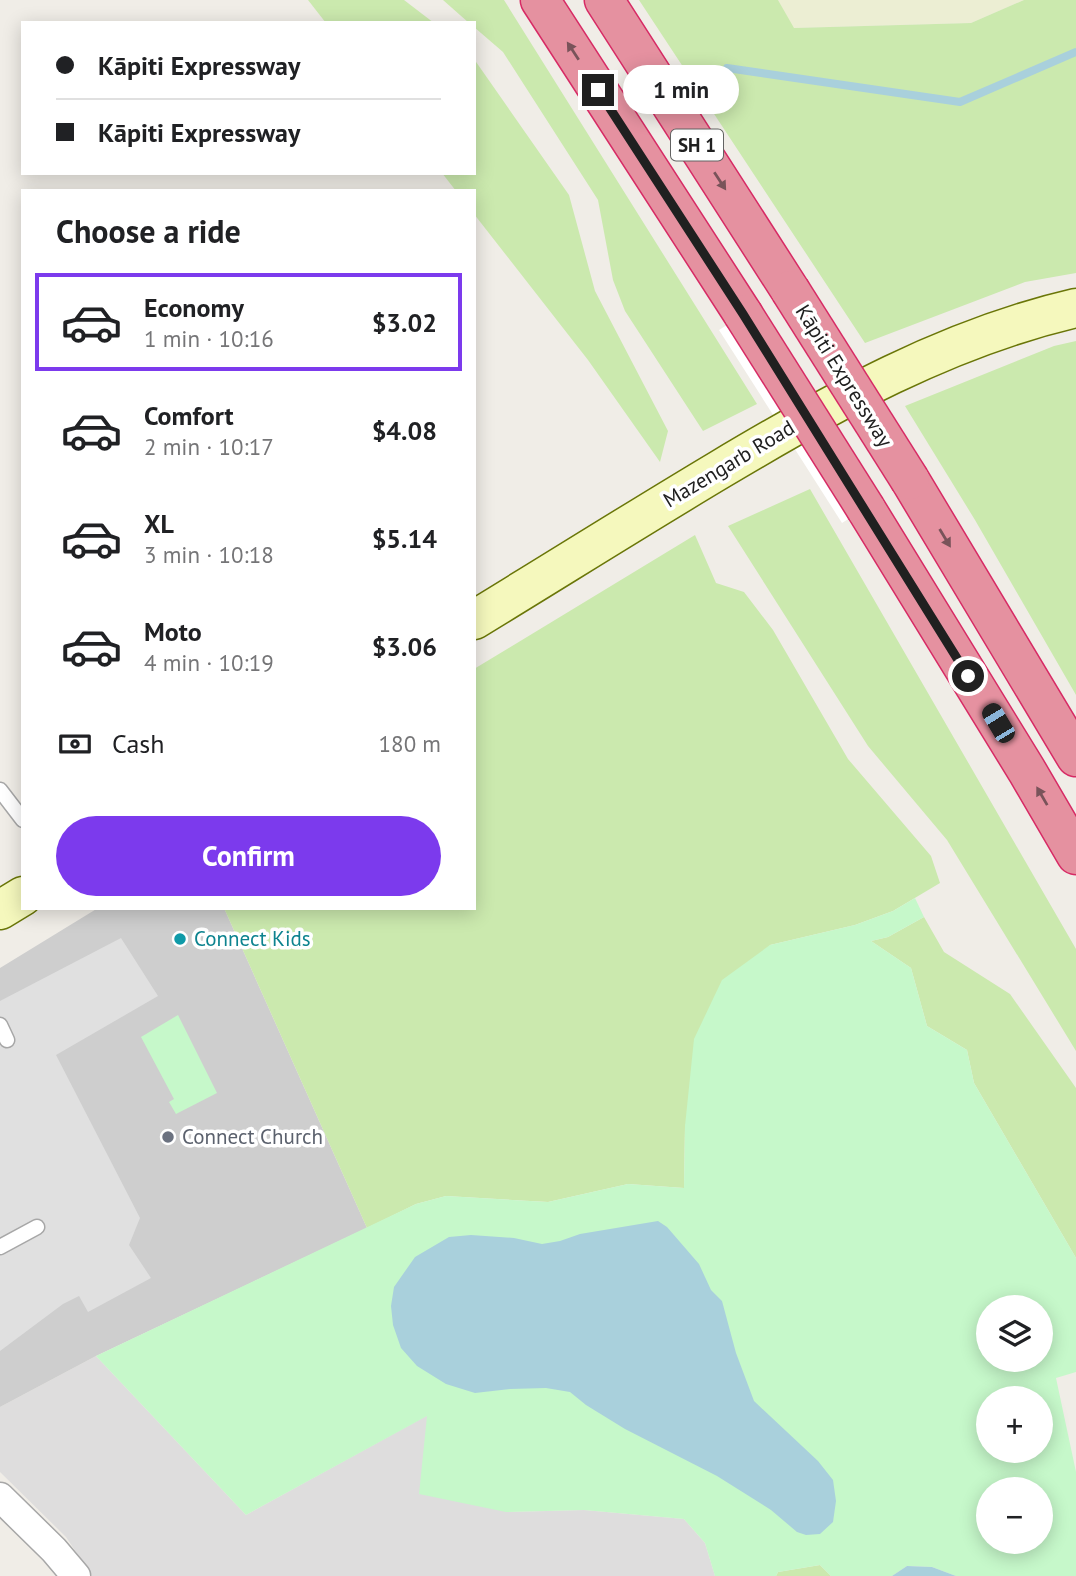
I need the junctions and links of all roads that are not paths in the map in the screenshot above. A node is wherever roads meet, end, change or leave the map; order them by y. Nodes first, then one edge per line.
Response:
1 (540, 0) edge
2 (604, 0) edge
3 (1076, 308) edge
4 (476, 619) edge
5 (1076, 757) edge
6 (0, 790) edge
7 (21, 817) edge
8 (1076, 855) edge
9 (21, 897) edge
10 (0, 910) edge
11 (0, 1025) edge
12 (7, 1040) dead end
13 (37, 1227) dead end
14 (0, 1247) edge
15 (0, 1497) edge
16 (76, 1576) edge

8 -> 1 highway, SH 1, bridge
2 -> 5 highway, Kāpiti Expressway / SH 1, bridge
3 - 4 main road, Mazengarb Road
6 - 7 lane
9 - 10 main road
11 - 12 lane
13 - 14 lane
15 - 16 street

